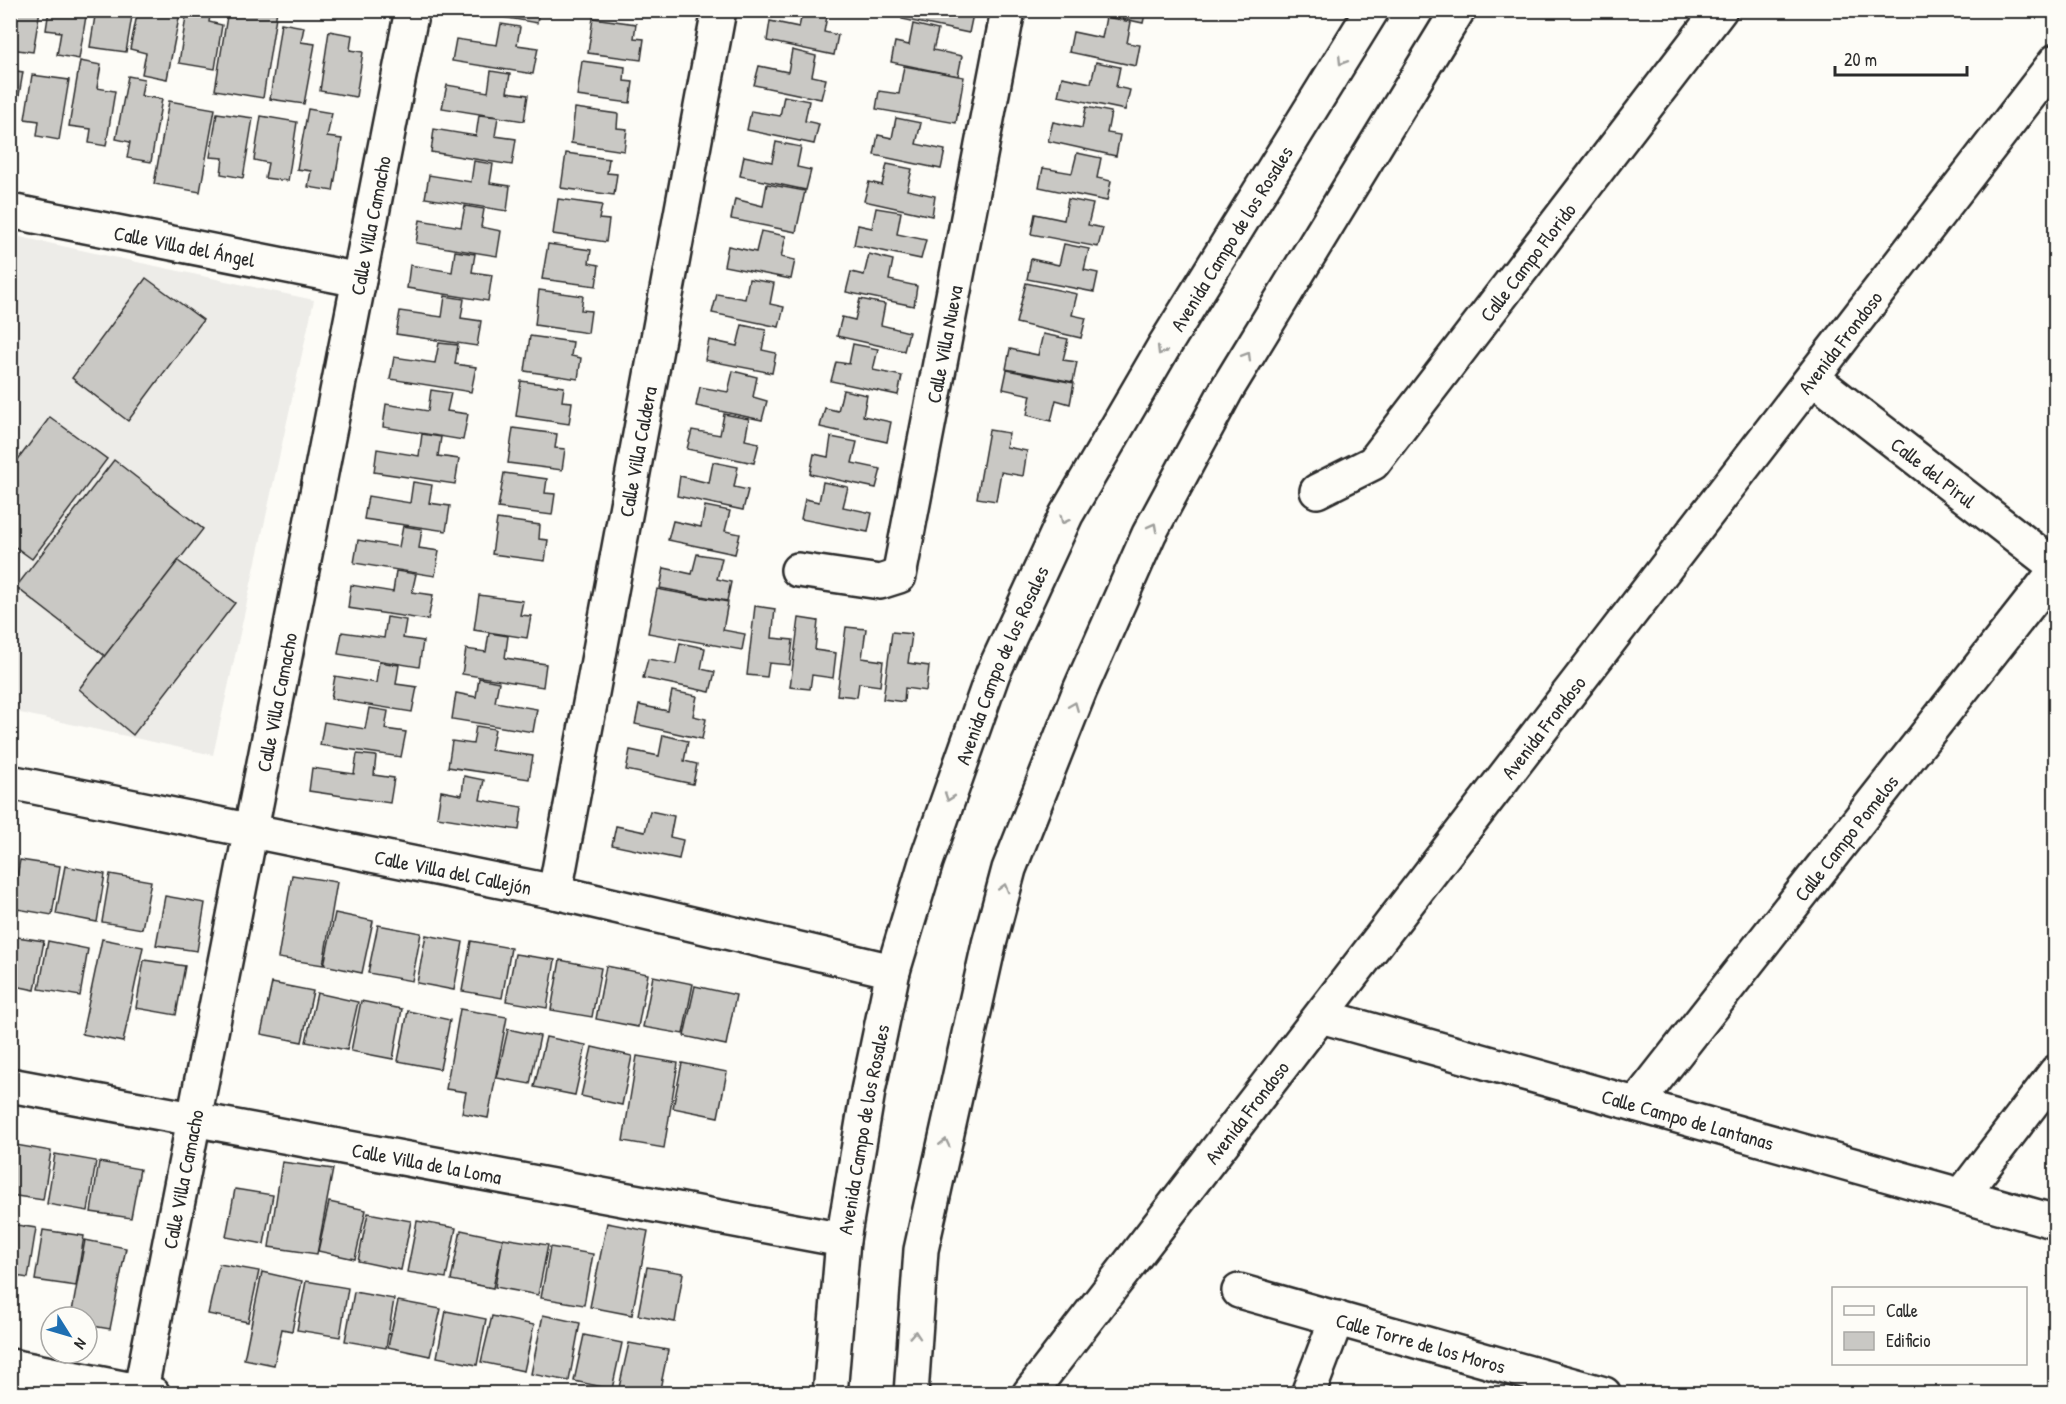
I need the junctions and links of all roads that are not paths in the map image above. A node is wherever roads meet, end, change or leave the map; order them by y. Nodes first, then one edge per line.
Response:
1 (412, 10) edge
2 (719, 10) edge
3 (1008, 10) edge
4 (1372, 10) edge
5 (1458, 10) edge
6 (1720, 10) edge
7 (2055, 61) edge
8 (10, 211) edge
9 (359, 280) junction
10 (1813, 378) junction
11 (1317, 491) dead end
12 (2055, 569) edge
13 (798, 570) dead end
14 (10, 782) edge
15 (251, 830) junction
16 (555, 892) junction
17 (893, 970) junction
18 (1321, 1016) junction
19 (2055, 1072) edge
20 (10, 1085) edge
21 (1636, 1104) junction
22 (194, 1119) junction
23 (1962, 1195) junction
24 (2055, 1222) edge
25 (843, 1240) junction
26 (1239, 1291) dead end
27 (1337, 1318) junction
28 (10, 1366) edge
29 (145, 1393) edge
30 (830, 1394) edge
31 (911, 1394) edge
32 (1029, 1394) edge
33 (1308, 1394) edge
34 (1604, 1394) edge

1 - 9 street, Calle Villa Camacho
2 - 16 street, Calle Villa Caldera
3 - 13 street, Calle Villa Nueva
4 -> 17 street, Avenida Campo de los Rosales
31 -> 5 street
6 - 11 street, Calle Campo Florido
7 - 10 street, Avenida Frondoso
8 - 9 street, Calle Villa del Ángel
9 - 15 street, Calle Villa Camacho
10 - 12 street, Calle del Pirul
10 - 18 street, Avenida Frondoso
12 - 21 street, Calle Campo Pomelos
14 - 15 street, Calle Villa del Callejón
15 - 16 street, Calle Villa del Callejón
15 - 22 street, Calle Villa Camacho
16 - 17 street, Calle Villa del Callejón
17 - 25 street, Avenida Campo de los Rosales
18 - 21 street, Calle Campo de Lantanas
18 - 32 street, Avenida Frondoso
19 - 23 street
20 - 22 street, Calle Villa de la Loma
21 - 23 street, Calle Campo de Lantanas
22 - 25 street, Calle Villa de la Loma
22 - 29 street, Calle Villa Camacho
23 - 24 street, Calle Campo de Lantanas
25 - 30 street, Avenida Campo de los Rosales
26 - 27 street, Calle Torre de los Moros
27 - 33 street
27 - 34 street, Calle Torre de los Moros
28 - 29 street

